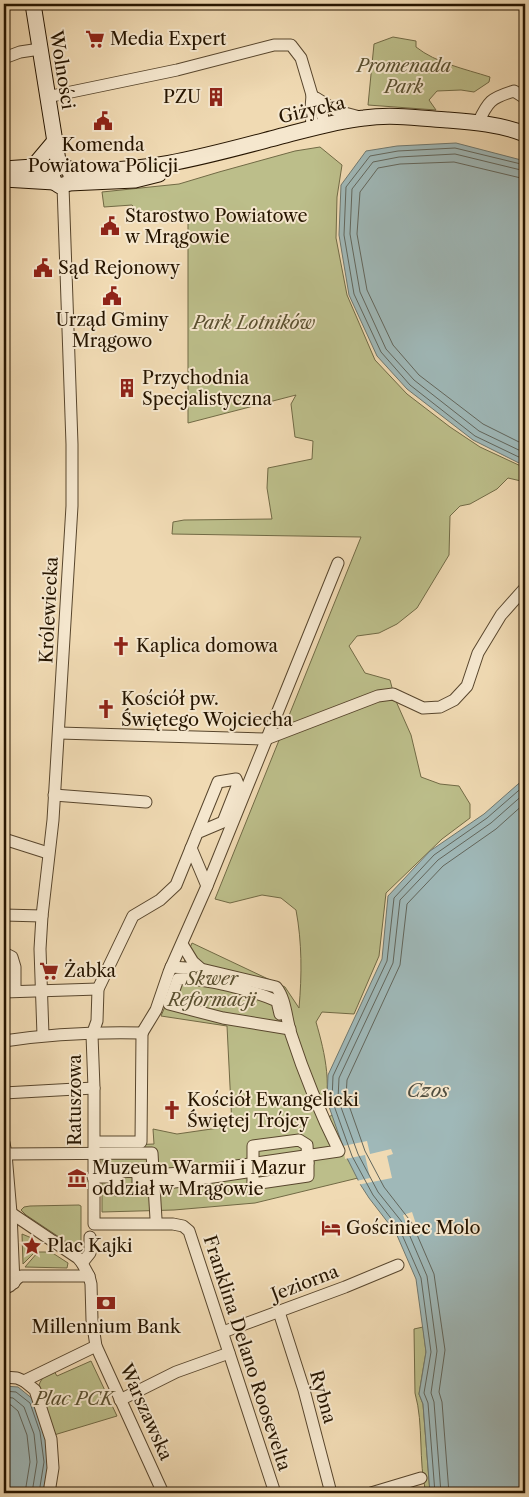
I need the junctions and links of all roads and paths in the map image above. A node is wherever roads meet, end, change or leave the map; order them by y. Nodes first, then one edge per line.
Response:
1 (33, 4) edge
2 (40, 49) junction
3 (4, 58) edge
4 (312, 95) junction
5 (47, 97) junction
6 (525, 98) edge
7 (365, 118) junction
8 (478, 123) junction
9 (318, 127) junction
10 (525, 134) edge
11 (54, 142) junction
12 (33, 167) junction
13 (4, 169) edge
14 (4, 179) edge
15 (64, 179) junction
16 (338, 564) dead end
17 (525, 588) edge
18 (59, 733) junction
19 (266, 739) junction
20 (54, 795) junction
21 (146, 802) dead end
22 (198, 833) junction
23 (4, 839) edge
24 (191, 848) junction
25 (48, 853) junction
26 (207, 886) junction
27 (4, 915) edge
28 (42, 916) junction
29 (182, 944) junction
30 (4, 953) edge
31 (166, 969) junction
32 (201, 970) junction
33 (98, 989) junction
34 (9, 992) edge
35 (42, 992) junction
36 (169, 1004) junction
37 (156, 1010) junction
38 (286, 1029) junction
39 (142, 1033) junction
40 (43, 1035) junction
41 (92, 1035) junction
42 (4, 1041) edge
43 (94, 1088) junction
44 (4, 1092) edge
45 (5, 1148) edge
46 (94, 1148) junction
47 (308, 1159) junction
48 (253, 1167) junction
49 (93, 1177) junction
50 (154, 1180) junction
51 (11, 1213) junction
52 (156, 1218) dead end
53 (94, 1224) joint
54 (90, 1237) dead end
55 (82, 1263) junction
56 (398, 1265) dead end
57 (90, 1276) junction
58 (9, 1285) edge
59 (279, 1312) junction
60 (223, 1332) junction
61 (96, 1346) junction
62 (229, 1353) junction
63 (4, 1377) edge
64 (24, 1381) junction
65 (120, 1400) junction
66 (420, 1478) dead end
67 (49, 1493) edge
68 (163, 1493) edge
69 (275, 1493) edge
70 (331, 1493) edge
71 (371, 1493) edge

1 - 2 street, Wolności
2 - 3 street
2 - 5 street, Wolności
4 - 5 street
4 - 7 street
4 - 9 street
5 - 11 street, Wolności
6 - 8 street
7 - 8 street, Giżycka
7 - 9 street, Giżycka
8 - 10 street, Giżycka
9 - 15 street, Giżycka
11 - 12 street
11 - 15 street, Wolności
12 - 13 street
12 - 15 street
14 - 15 street
15 - 18 street, Królewiecka
16 - 19 street
17 - 19 street
18 - 19 street
18 - 20 street, Królewiecka
19 - 26 street
20 - 21 street
20 - 25 street, Królewiecka
22 - 22 street
22 - 24 street
23 - 25 street
24 - 26 street
24 - 33 street
25 - 28 street, Królewiecka
26 - 29 street
27 - 28 street
28 - 35 street, Królewiecka
29 - 31 street
29 - 32 street
30 - 34 street
31 - 32 street
31 - 37 street
32 - 38 street
33 - 35 street
33 - 41 street, Ratuszowa
34 - 35 street
35 - 40 street, Królewiecka
36 - 37 street
36 - 38 street
36 - 38 street
37 - 39 street
38 - 47 street
39 - 41 street
39 - 46 street
40 - 41 street
40 - 42 street
41 - 43 street, Ratuszowa
43 - 44 street
43 - 46 street, Ratuszowa
45 - 46 street
45 - 51 street
46 - 49 street, Ratuszowa
46 - 50 street
47 - 48 street
47 - 48 street
47 - 48 street
48 - 50 street
49 - 50 street
49 - 53 street, Ratuszowa
50 - 52 street
51 - 55 street
51 - 58 street
53 - 60 street, Franklina Delano Roosevelta
54 - 55 street
55 - 57 street
56 - 59 street, Jeziorna
57 - 58 street
57 - 61 street
59 - 60 street, Jeziorna
59 - 70 street, Rybna
60 - 62 street, Franklina Delano Roosevelta
61 - 64 street
61 - 65 street, Warszawska
62 - 65 street
62 - 69 street, Franklina Delano Roosevelta
63 - 64 street
64 - 67 street
65 - 68 street, Warszawska
66 - 71 street

